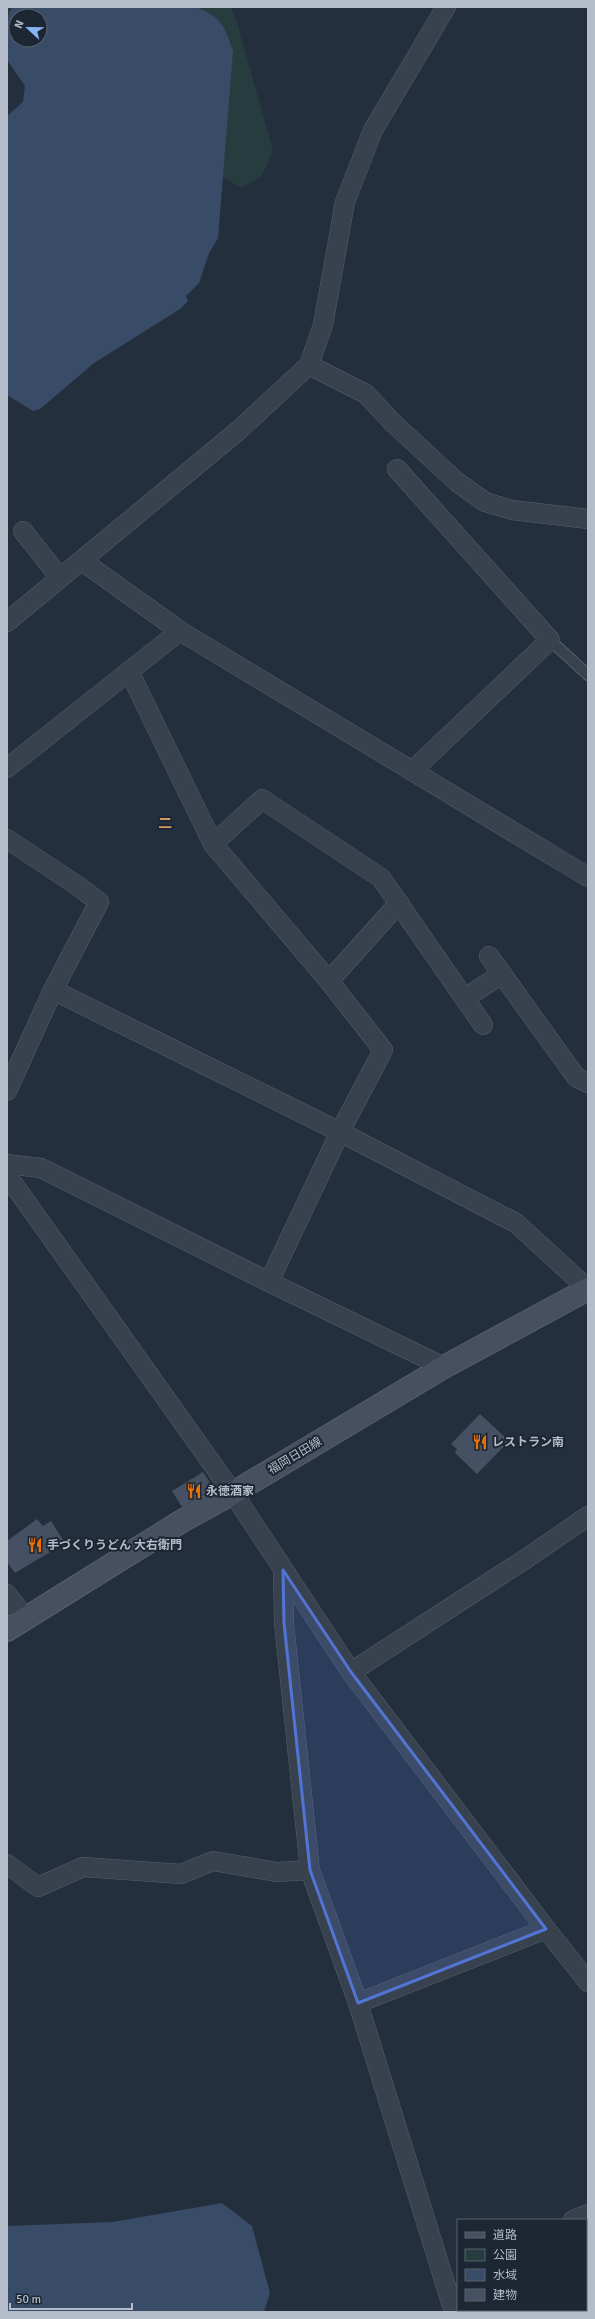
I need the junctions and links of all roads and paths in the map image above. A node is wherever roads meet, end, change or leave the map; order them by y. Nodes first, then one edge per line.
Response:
1 (446, 7) edge
2 (309, 365) junction
3 (398, 469) dead end
4 (588, 519) edge
5 (23, 531) dead end
6 (82, 561) junction
7 (60, 578) junction
8 (7, 622) edge
9 (180, 631) junction
10 (550, 640) junction
11 (129, 671) junction
12 (588, 675) edge
13 (7, 768) edge
14 (412, 771) junction
15 (7, 839) edge
16 (213, 844) junction
17 (588, 877) edge
18 (399, 903) junction
19 (489, 956) dead end
20 (502, 974) junction
21 (329, 981) junction
22 (53, 990) junction
23 (465, 998) junction
24 (483, 1025) dead end
25 (588, 1083) edge
26 (7, 1091) edge
27 (340, 1132) junction
28 (7, 1164) edge
29 (7, 1175) edge
30 (269, 1282) junction
31 (588, 1289) edge
32 (444, 1366) junction
33 (233, 1493) junction
34 (588, 1516) edge
35 (283, 1570) junction
36 (7, 1594) edge
37 (26, 1619) junction
38 (7, 1630) edge
39 (351, 1672) junction
40 (7, 1864) edge
41 (310, 1870) junction
42 (546, 1929) junction
43 (588, 1982) edge
44 (358, 2003) junction
45 (588, 2214) edge
46 (576, 2219) edge
47 (451, 2269) edge
48 (454, 2312) edge

1 - 2 street
2 - 4 street
2 - 6 street
3 - 10 street
5 - 7 street
6 - 7 street
6 - 9 street
7 - 8 street
9 - 11 street
9 - 14 street
10 - 12 lane
10 - 14 street
11 - 13 street
11 - 16 street
14 - 17 street
15 - 22 street
16 - 18 street
16 - 21 street
18 - 21 street
18 - 23 street
19 - 20 street
20 - 23 street
20 - 25 street
21 - 27 street
22 - 26 street
22 - 27 street
23 - 24 street
27 - 30 street
27 - 31 street
28 - 30 street
29 - 33 street
30 - 32 street
31 - 32 main road, 福岡日田線
32 - 33 main road, 福岡日田線
33 - 35 street
33 - 37 main road, 福岡日田線
34 - 39 street
35 - 39 street
35 - 41 street
36 - 37 street
37 - 38 main road, 福岡日田線
39 - 42 street
40 - 41 street
41 - 44 street
42 - 43 street
42 - 44 street
44 - 47 street
45 - 46 street
47 - 48 street

